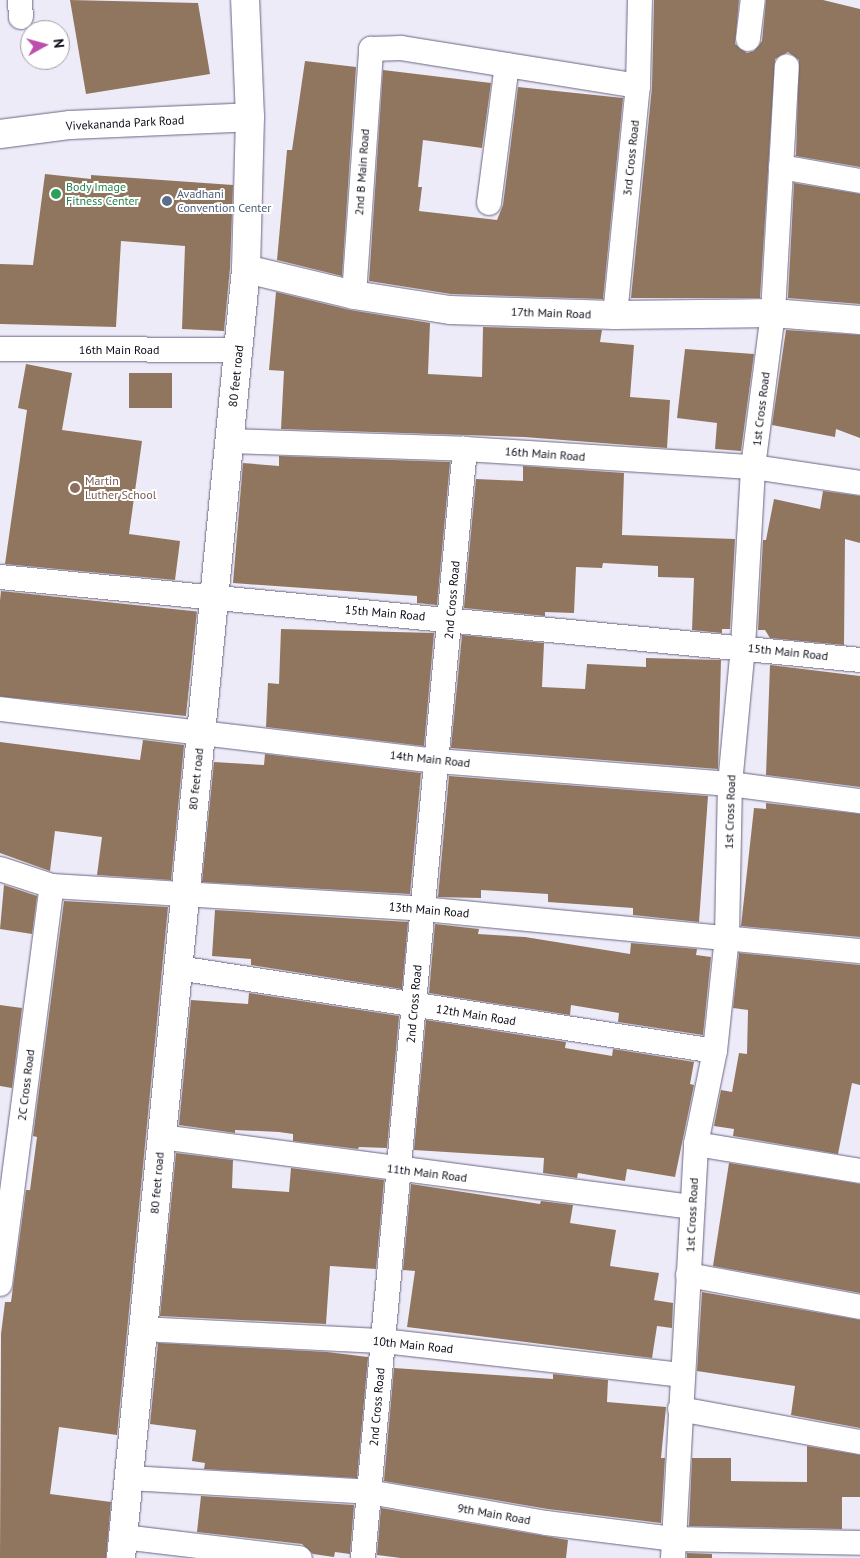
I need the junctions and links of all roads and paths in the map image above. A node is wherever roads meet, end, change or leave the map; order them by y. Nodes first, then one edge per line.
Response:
1 (245, 0) edge
2 (640, 0) edge
3 (753, 0) edge
4 (748, 39) dead end
5 (507, 65) junction
6 (788, 66) dead end
7 (638, 86) junction
8 (250, 117) junction
9 (0, 134) edge
10 (781, 167) junction
11 (860, 181) edge
12 (488, 203) dead end
13 (246, 269) junction
14 (354, 295) junction
15 (773, 313) junction
16 (615, 315) junction
17 (860, 320) edge
18 (0, 349) edge
19 (238, 350) junction
20 (229, 441) junction
21 (465, 449) junction
22 (753, 467) junction
23 (860, 483) edge
24 (0, 577) edge
25 (214, 598) junction
26 (450, 619) junction
27 (743, 647) junction
28 (860, 660) edge
29 (0, 709) edge
30 (200, 734) junction
31 (437, 761) junction
32 (730, 784) junction
33 (860, 801) edge
34 (0, 869) edge
35 (52, 886) junction
36 (184, 894) junction
37 (423, 909) junction
38 (727, 937) junction
39 (860, 951) edge
40 (178, 968) junction
41 (414, 1005) junction
42 (715, 1051) junction
43 (161, 1137) junction
44 (696, 1144) junction
45 (398, 1169) junction
46 (860, 1172) edge
47 (692, 1207) junction
48 (688, 1276) junction
49 (0, 1284) edge
50 (860, 1307) edge
51 (143, 1329) junction
52 (383, 1341) junction
53 (682, 1375) junction
54 (680, 1409) junction
55 (860, 1442) edge
56 (129, 1478) junction
57 (369, 1492) junction
58 (860, 1543) edge
59 (122, 1548) edge
60 (674, 1548) edge
61 (300, 1558) edge
62 (363, 1558) edge

1 - 8 street, 80 feet road
2 - 7 street, 3rd Cross Road
3 - 4 street
5 - 7 street
5 - 12 street
5 - 14 street, 2nd B Main Road
6 - 10 street, 1st Cross Road
7 - 16 street, 3rd Cross Road
8 - 9 street, Vivekananda Park Road
8 - 13 street, 80 feet road
10 - 11 street
10 - 15 street, 1st Cross Road
13 - 14 street, 17th Main Road
13 - 19 street, 80 feet road
14 - 16 street, 17th Main Road
15 - 16 street, 17th Main Road
15 - 17 street, 17th Main Road
15 - 22 street, 1st Cross Road
18 - 19 street, 16th Main Road
19 - 20 street, 80 feet road
20 - 21 street, 16th Main Road
20 - 25 street, 80 feet road
21 - 22 street, 16th Main Road
21 - 26 street, 2nd Cross Road
22 - 23 street, 16th Main Road
22 - 27 street, 1st Cross Road
24 - 25 street, 15th Main Road
25 - 26 street, 15th Main Road
25 - 30 street, 80 feet road
26 - 27 street, 15th Main Road
26 - 31 street, 2nd Cross Road
27 - 28 street, 15th Main Road
27 - 32 street, 1st Cross Road
29 - 30 street, 14th Main Road
30 - 31 street, 14th Main Road
30 - 36 street, 80 feet road
31 - 32 street, 14th Main Road
31 - 37 street, 2nd Cross Road
32 - 33 street, 14th Main Road
32 - 38 street, 1st Cross Road
34 - 35 street, 13th Main Road
35 - 36 street, 13th Main Road
35 - 49 street, 2C Cross Road
36 - 37 street, 13th Main Road
36 - 40 street, 80 feet road
37 - 38 street, 13th Main Road
37 - 41 street, 2nd Cross Road
38 - 39 street, 13th Main Road
38 - 42 street, 1st Cross Road
40 - 41 street, 12th Main Road
40 - 43 street, 80 feet road
41 - 42 street, 12th Main Road
41 - 45 street, 2nd Cross Road
42 - 44 street, 1st Cross Road
43 - 45 street, 11th Main Road
43 - 51 street, 80 feet road
44 - 46 street
44 - 47 street, 1st Cross Road
45 - 47 street, 11th Main Road
45 - 52 street, 2nd Cross Road
47 - 48 street, 1st Cross Road
48 - 50 street
48 - 53 street, 1st Cross Road
51 - 52 street, 10th Main Road
51 - 56 street, 80 feet road
52 - 53 street, 10th Main Road
52 - 57 street, 2nd Cross Road
53 - 54 street, 1st Cross Road
54 - 55 street
54 - 60 street, 1st Cross Road
56 - 57 street, 9th Main Road
56 - 59 street, 80 feet road
57 - 60 street, 9th Main Road
57 - 62 street, 2nd Cross Road
58 - 60 street, 9th Main Road
59 - 61 street

